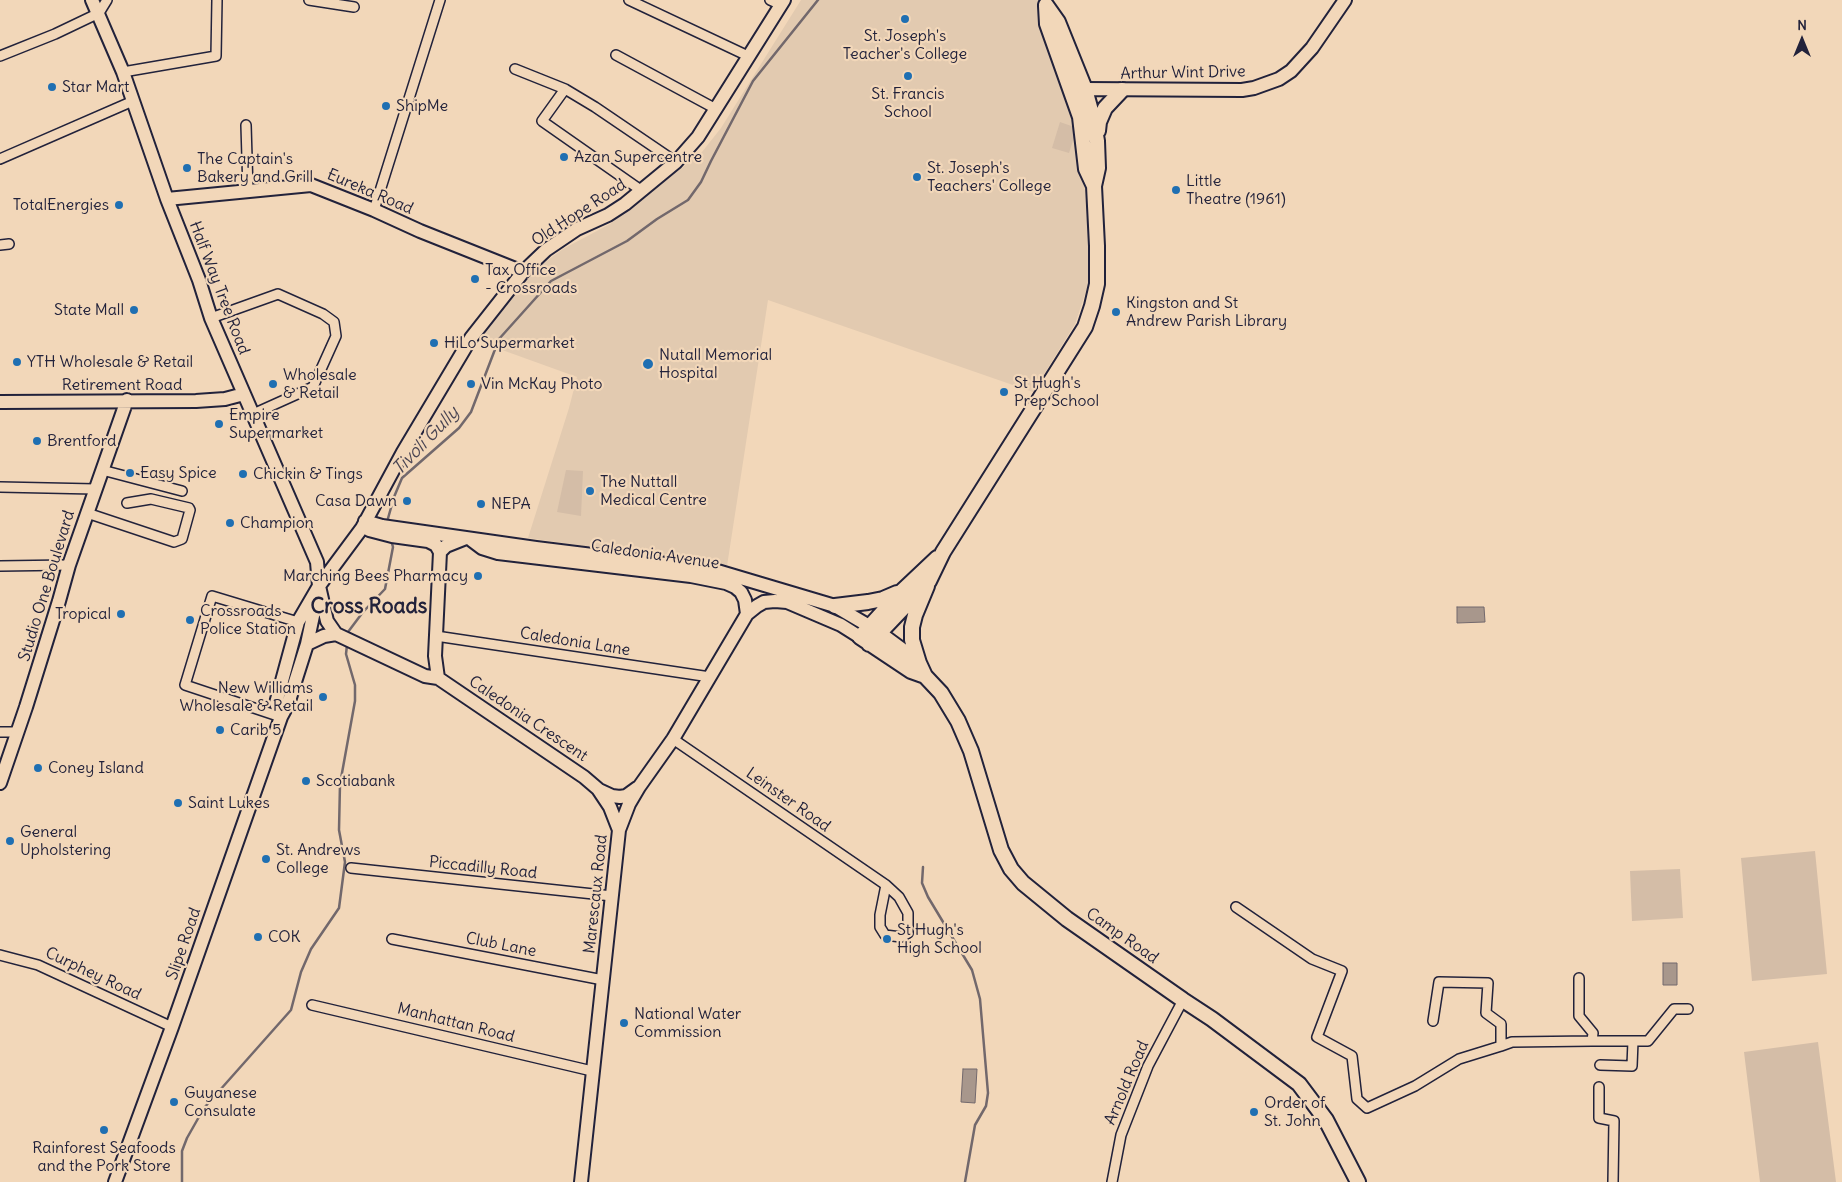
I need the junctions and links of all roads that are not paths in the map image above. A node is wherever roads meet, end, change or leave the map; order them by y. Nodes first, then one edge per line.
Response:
1 (92, 0) edge
2 (107, 0) edge
3 (217, 0) edge
4 (309, 0) edge
5 (440, 0) edge
6 (629, 0) edge
7 (1345, 0) edge
8 (778, 2) edge
9 (1045, 2) edge
10 (354, 7) dead end
11 (99, 14) junction
12 (616, 55) dead end
13 (0, 56) edge
14 (748, 56) junction
15 (515, 69) dead end
16 (123, 72) junction
17 (565, 89) junction
18 (1122, 90) junction
19 (1079, 91) junction
20 (133, 101) junction
21 (716, 109) junction
22 (246, 124) dead end
23 (1097, 141) junction
24 (0, 159) edge
25 (676, 162) junction
26 (1094, 186) junction
27 (248, 191) junction
28 (642, 191) junction
29 (167, 199) junction
30 (374, 210) junction
31 (523, 272) junction
32 (211, 318) junction
33 (244, 394) junction
34 (127, 400) junction
35 (0, 402) edge
36 (253, 414) junction
37 (102, 470) junction
38 (0, 487) edge
39 (95, 489) junction
40 (182, 492) dead end
41 (127, 503) dead end
42 (87, 513) junction
43 (363, 525) junction
44 (388, 531) junction
45 (468, 537) junction
46 (440, 552) junction
47 (943, 552) junction
48 (68, 565) junction
49 (0, 566) edge
50 (929, 581) junction
51 (319, 586) junction
52 (902, 591) junction
53 (835, 606) junction
54 (747, 614) junction
55 (298, 622) junction
56 (874, 629) junction
57 (436, 636) junction
58 (343, 637) junction
59 (864, 640) junction
60 (307, 644) junction
61 (922, 670) junction
62 (710, 677) junction
63 (438, 678) junction
64 (281, 716) junction
65 (0, 732) edge
66 (17, 732) junction
67 (673, 738) junction
68 (0, 783) edge
69 (639, 786) junction
70 (598, 789) junction
71 (619, 830) junction
72 (351, 868) dead end
73 (886, 885) junction
74 (612, 896) junction
75 (1236, 907) dead end
76 (392, 939) dead end
77 (0, 955) edge
78 (1579, 978) dead end
79 (603, 980) junction
80 (1183, 1000) junction
81 (312, 1005) dead end
82 (1688, 1009) dead end
83 (1434, 1021) dead end
84 (172, 1027) junction
85 (1592, 1041) junction
86 (1633, 1041) junction
87 (1501, 1046) junction
88 (1600, 1065) dead end
89 (592, 1071) junction
90 (1599, 1088) dead end
91 (115, 1182) edge
92 (581, 1182) edge
93 (1112, 1182) edge
94 (1358, 1182) edge
95 (1612, 1182) edge

1 - 11 main road, Half Way Tree Road
2 - 11 street
3 - 16 street
4 - 10 street
5 - 30 street
6 - 14 street
7 - 18 main road, Arthur Wint Drive
8 - 14 main road, Old Hope Road
9 - 19 main road
11 - 13 street
11 - 16 main road, Half Way Tree Road
12 - 21 street
14 - 21 main road, Old Hope Road
15 - 17 street
16 - 20 main road, Half Way Tree Road
17 - 25 street
17 - 28 street
18 - 19 main road, Arthur Wint Drive
18 - 23 main road
19 - 23 main road
19 - 26 main road
20 - 24 street
20 - 29 main road, Half Way Tree Road
21 - 25 main road, Old Hope Road
22 - 27 street
23 - 26 main road
25 - 28 main road, Old Hope Road
26 - 47 main road
27 - 29 main road, Eureka Road
27 - 30 main road, Eureka Road
28 - 31 main road, Old Hope Road
29 - 32 main road, Half Way Tree Road
30 - 31 main road, Eureka Road
31 - 43 main road, Old Hope Road
32 - 33 main road, Half Way Tree Road
32 - 36 street
33 - 34 main road, Retirement Road
33 - 36 main road, Half Way Tree Road
34 - 35 main road, Retirement Road
34 - 37 main road, Studio One Boulevard
36 - 51 main road, Half Way Tree Road
37 - 39 main road, Studio One Boulevard
37 - 40 street
38 - 39 street
39 - 42 main road, Studio One Boulevard
41 - 42 street
42 - 48 main road, Studio One Boulevard
43 - 44 main road
43 - 51 main road, Old Hope Road
44 - 45 main road, Caledonia Avenue
44 - 46 main road
45 - 46 main road
45 - 53 main road, Caledonia Avenue
45 - 54 main road, Caledonia Avenue
46 - 57 main road
47 - 50 main road
47 - 52 main road
48 - 49 street
48 - 66 main road, Studio One Boulevard
50 - 56 main road
50 - 61 main road
51 - 55 main road, Slipe Road
51 - 58 main road
51 - 60 main road, Slipe Road
52 - 53 main road
52 - 56 main road
53 - 56 main road, Caledonia Avenue
54 - 59 main road
54 - 62 main road, Marescaux Road
55 - 64 main road, Slipe Road
55 - 64 street
56 - 59 main road
56 - 61 main road, Camp Road
57 - 62 street, Caledonia Lane
57 - 63 main road
58 - 60 main road
58 - 63 main road, Caledonia Crescent
59 - 61 main road, Camp Road
60 - 64 main road, Slipe Road
61 - 80 main road, Camp Road
62 - 67 main road, Marescaux Road
63 - 70 main road, Caledonia Crescent
64 - 84 main road, Slipe Road
65 - 66 street
66 - 68 main road, Studio One Boulevard
67 - 69 main road, Marescaux Road
67 - 73 street, Leinster Road
69 - 70 main road, Caledonia Crescent
69 - 71 main road, Marescaux Road
70 - 71 main road, Caledonia Crescent
71 - 74 main road, Marescaux Road
72 - 74 street, Piccadilly Road
73 - 73 street, Leinster Road
74 - 79 main road, Marescaux Road
75 - 87 street
76 - 79 street, Club Lane
77 - 84 street, Curphey Road
78 - 85 street
79 - 89 main road, Marescaux Road
80 - 93 street, Arnold Road
80 - 94 main road, Camp Road
81 - 89 street, Manhattan Road
82 - 86 street
83 - 87 street
84 - 91 main road, Slipe Road
85 - 86 street
85 - 87 street
86 - 88 street
89 - 92 main road, Marescaux Road
90 - 95 street

